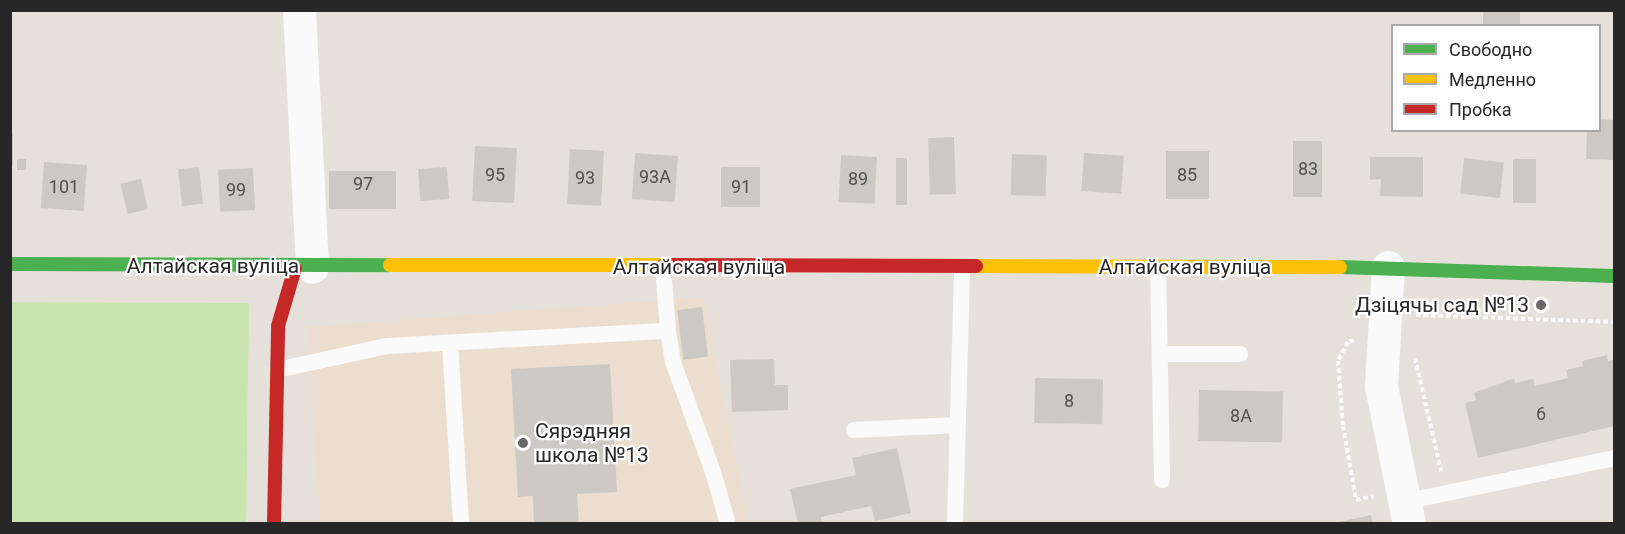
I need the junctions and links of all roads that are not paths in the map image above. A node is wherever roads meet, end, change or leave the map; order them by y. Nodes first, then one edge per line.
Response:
1 (299, 10) edge
2 (10, 264) edge
3 (303, 267) junction
4 (663, 267) junction
5 (962, 267) junction
6 (1158, 267) junction
7 (1388, 267) junction
8 (1614, 276) edge
9 (668, 331) junction
10 (450, 343) junction
11 (1160, 354) junction
12 (1240, 354) dead end
13 (278, 370) junction
14 (957, 425) junction
15 (854, 430) dead end
16 (1614, 458) edge
17 (1162, 480) dead end
18 (1406, 513) edge
19 (274, 524) edge
20 (460, 524) edge
21 (728, 524) edge
22 (955, 524) edge

1 - 3 street
2 - 3 main road, Алтайская вуліца
3 - 4 main road, Алтайская вуліца
3 - 13 main road
4 - 5 main road, Алтайская вуліца
4 - 9 lane
5 - 6 main road, Алтайская вуліца
5 - 14 lane
6 - 7 main road, Алтайская вуліца
6 - 11 lane
7 - 8 main road, Алтайская вуліца
7 - 18 street
9 - 10 lane
9 - 21 lane
10 - 13 lane
10 - 20 lane
11 - 12 lane
11 - 17 lane
13 - 19 main road
14 - 15 lane
14 - 22 lane
16 - 18 lane

